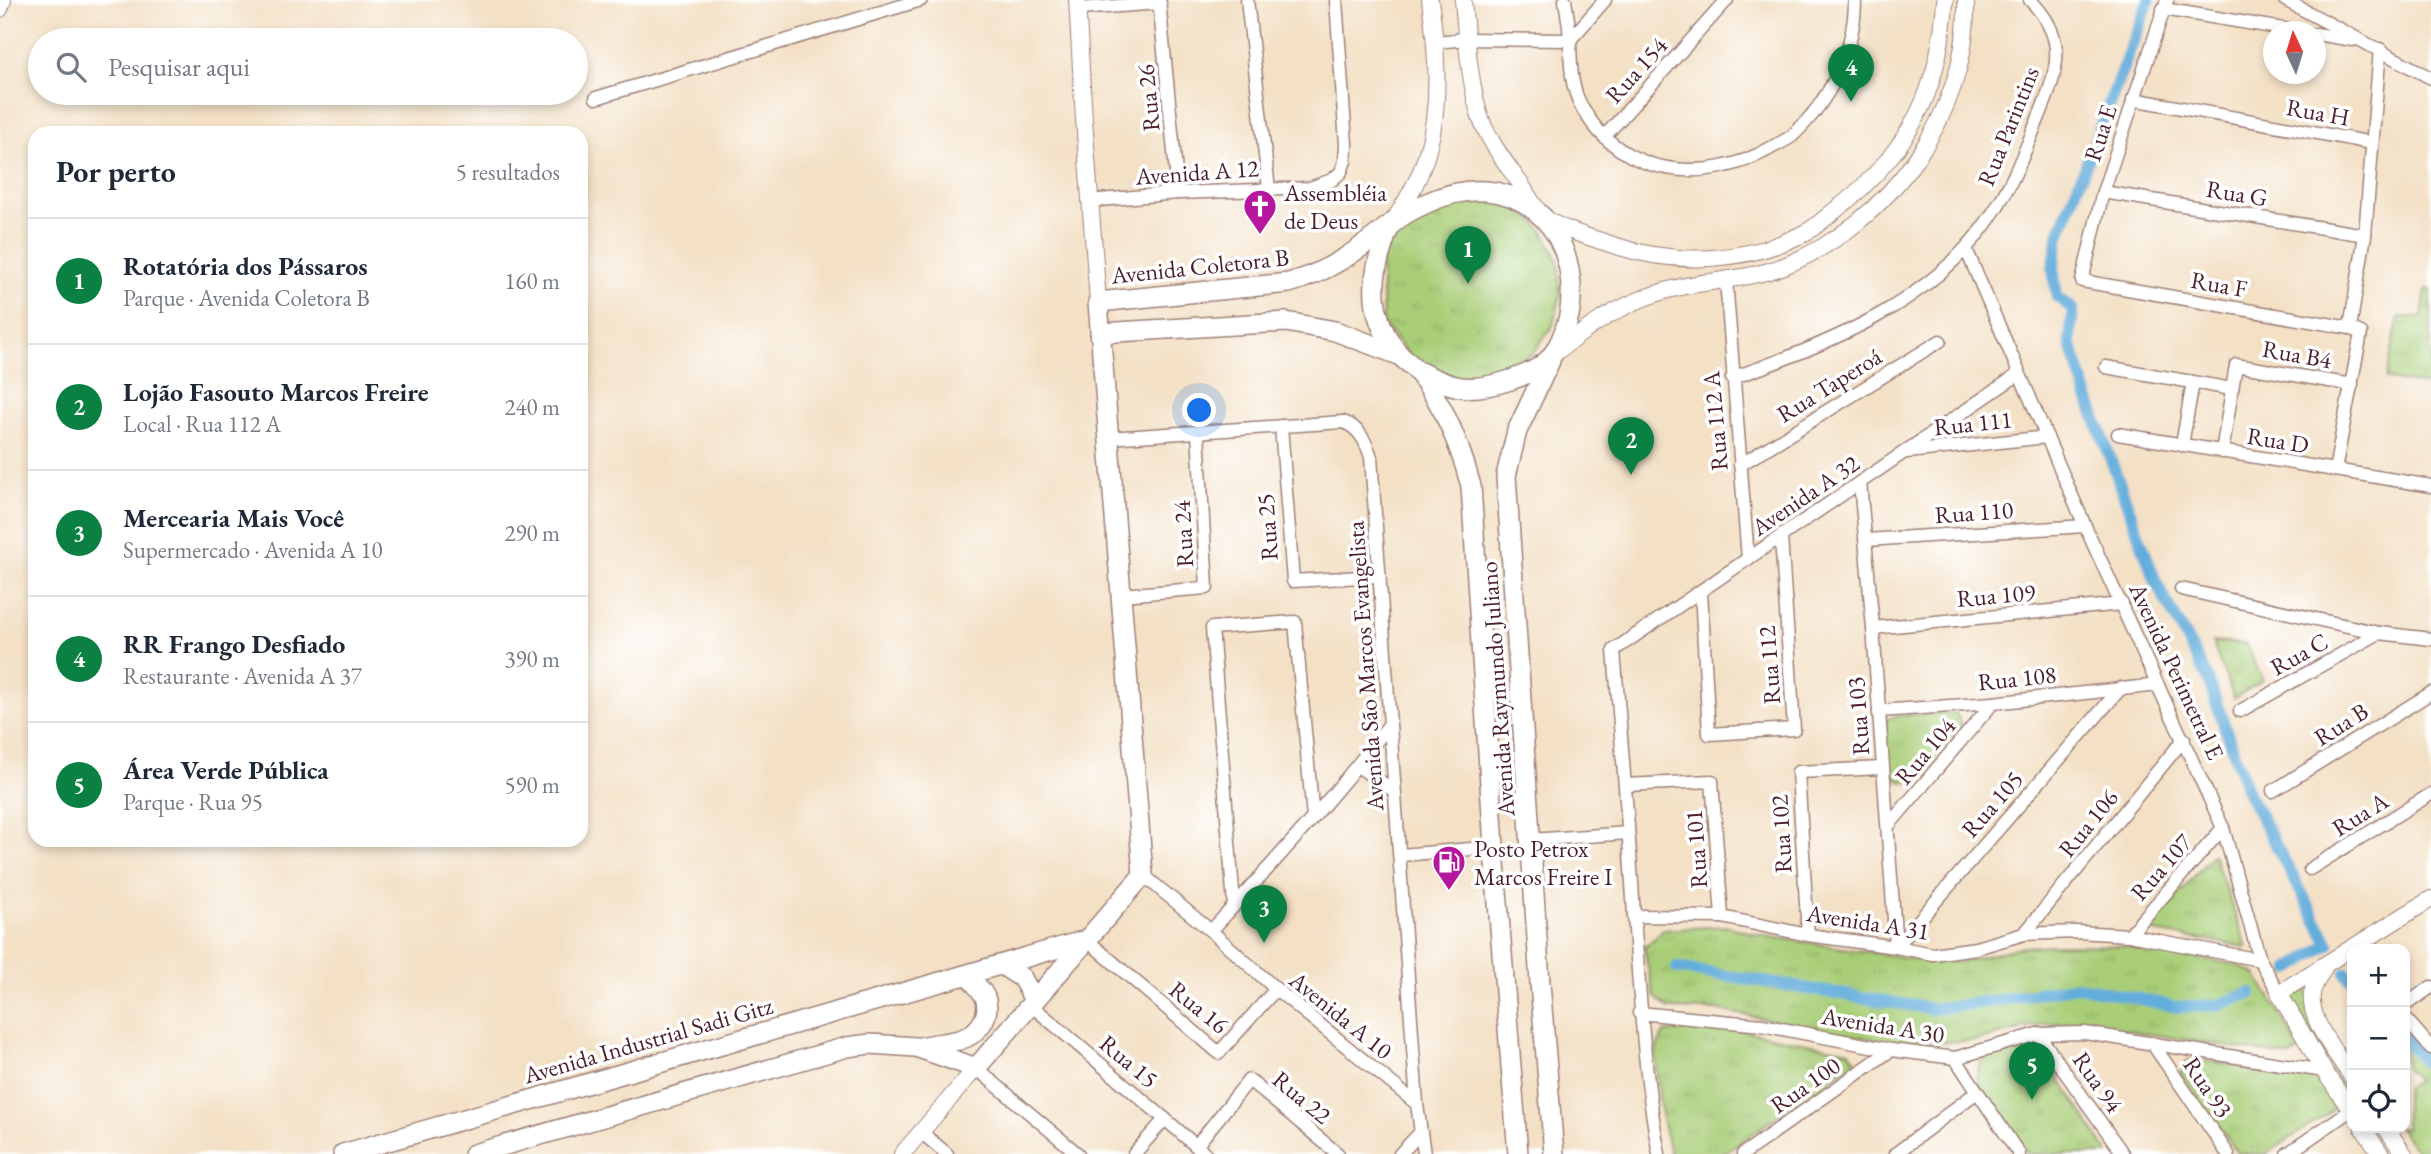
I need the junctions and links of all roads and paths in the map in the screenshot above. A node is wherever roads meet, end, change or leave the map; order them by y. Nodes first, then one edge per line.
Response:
1 (3, 0) edge
2 (921, 0) edge
3 (1247, 0) edge
4 (1336, 0) edge
5 (1430, 0) edge
6 (1463, 0) edge
7 (1565, 0) edge
8 (1605, 0) edge
9 (1727, 0) edge
10 (1855, 0) edge
11 (1945, 0) edge
12 (1966, 0) edge
13 (2030, 0) edge
14 (2285, 0) edge
15 (1160, 2) edge
16 (1078, 4) edge
17 (2165, 5) edge
18 (0, 9) edge
19 (2263, 24) edge
20 (2326, 36) edge
21 (1466, 39) junction
22 (1570, 40) junction
23 (2363, 41) junction
24 (1436, 43) junction
25 (2380, 49) junction
26 (2431, 78) edge
27 (596, 98) dead end
28 (2133, 99) junction
29 (1605, 136) junction
30 (2372, 143) junction
31 (1269, 189) junction
32 (2103, 192) junction
33 (1178, 193) junction
34 (1089, 201) junction
35 (1544, 217) junction
36 (1391, 224) junction
37 (2365, 235) junction
38 (1966, 249) junction
39 (1726, 280) junction
40 (2082, 281) joint
41 (1098, 302) junction
42 (2350, 328) junction
43 (1100, 333) junction
44 (1940, 341) dead end
45 (1399, 355) junction
46 (1553, 356) junction
47 (2106, 367) dead end
48 (1416, 370) junction
49 (2019, 374) junction
50 (1732, 378) junction
51 (2193, 382) junction
52 (2352, 385) junction
53 (2232, 388) junction
54 (1281, 426) junction
55 (1198, 433) junction
56 (2118, 434) dead end
57 (2047, 437) junction
58 (1108, 438) junction
59 (2182, 445) junction
60 (1903, 452) junction
61 (2222, 452) junction
62 (1740, 465) junction
63 (2335, 470) junction
64 (1860, 482) junction
65 (2431, 486) edge
66 (2085, 526) junction
67 (1781, 537) junction
68 (1866, 540) junction
69 (1748, 559) junction
70 (1378, 576) junction
71 (2181, 589) dead end
72 (1701, 591) junction
73 (1121, 595) junction
74 (2122, 604) junction
75 (1873, 628) junction
76 (2379, 633) junction
77 (2431, 639) edge
78 (2158, 685) junction
79 (2121, 688) junction
80 (2431, 693) edge
81 (1993, 703) junction
82 (2240, 711) dead end
83 (1879, 712) junction
84 (1389, 724) junction
85 (2184, 739) junction
86 (1358, 766) junction
87 (1882, 768) junction
88 (1625, 785) junction
89 (1394, 791) junction
90 (2273, 791) dead end
91 (2431, 794) edge
92 (1313, 818) junction
93 (1888, 826) junction
94 (2223, 828) junction
95 (1628, 832) junction
96 (1532, 840) junction
97 (1494, 847) junction
98 (1401, 855) junction
99 (2310, 869) dead end
100 (1143, 875) junction
101 (2431, 900) edge
102 (1234, 905) junction
103 (1634, 916) junction
104 (1722, 917) junction
105 (1211, 931) junction
106 (2024, 934) junction
107 (2129, 934) junction
108 (1808, 935) junction
109 (1087, 940) junction
110 (2362, 944) edge
111 (1896, 947) junction
112 (2347, 953) edge
113 (2260, 960) junction
114 (1002, 965) junction
115 (2325, 965) junction
116 (967, 975) junction
117 (2431, 987) edge
118 (1276, 989) junction
119 (2279, 993) junction
120 (2410, 1002) edge
121 (1032, 1003) junction
122 (1639, 1013) junction
123 (2410, 1024) edge
124 (2038, 1034) junction
125 (2152, 1043) junction
126 (916, 1047) junction
127 (2431, 1048) edge
128 (1891, 1050) junction
129 (1955, 1058) junction
130 (976, 1068) junction
131 (2347, 1070) edge
132 (2324, 1072) junction
133 (1977, 1092) junction
134 (1417, 1104) junction
135 (2347, 1105) edge
136 (2347, 1114) edge
137 (1165, 1119) junction
138 (921, 1132) junction
139 (1420, 1133) junction
140 (2366, 1133) edge
141 (2389, 1133) edge
142 (1912, 1143) junction
143 (1201, 1150) edge
144 (343, 1154) edge
145 (474, 1154) edge
146 (902, 1154) edge
147 (947, 1154) edge
148 (1078, 1154) edge
149 (1135, 1154) edge
150 (1338, 1154) edge
151 (1400, 1154) edge
152 (1424, 1154) edge
153 (1518, 1154) edge
154 (1554, 1154) edge
155 (1659, 1154) edge
156 (1743, 1154) edge
157 (1895, 1154) edge
158 (1920, 1154) edge
159 (2019, 1154) edge
160 (2123, 1154) edge
161 (2228, 1154) edge
162 (2287, 1154) edge
163 (2381, 1154) edge
164 (2404, 1154) edge

1 - 18 street
2 - 27 street
3 - 31 street
4 - 31 street, Avenida A 12
5 - 24 street, Avenida Coletora B
6 - 21 street
7 - 22 street
8 - 22 street
9 - 29 street, Rua 154
10 - 29 street
11 - 35 street
12 - 39 street
13 - 38 street, Rua Parintins
14 - 23 street
15 - 16 street
15 - 33 street, Rua 26
16 - 34 street
17 - 19 street
17 - 28 street, Rua E
20 - 23 street
21 - 22 street
21 - 24 street
21 - 35 street
22 - 29 street
23 - 25 street
24 - 36 street, Avenida Coletora B
25 - 26 street
25 - 30 street
28 - 30 street, Rua H
28 - 32 street, Rua E
30 - 37 street
31 - 33 street, Avenida A 12
32 - 37 street, Rua G
32 - 40 street, Rua E
33 - 34 street, Avenida A 12
34 - 41 street
35 - 36 main road
35 - 46 main road
36 - 41 main road, Avenida Coletora B
36 - 45 main road
37 - 42 street
38 - 49 street, Avenida Perimetral E
38 - 50 street, Rua Parintins
39 - 46 street
39 - 50 street, Rua 112 A
40 - 42 street, Rua F
41 - 43 main road
42 - 52 street
43 - 45 main road
43 - 58 main road
44 - 62 street, Rua Taperoá
45 - 48 main road
46 - 48 main road
46 - 96 main road, Avenida Raymundo Juliano
47 - 51 street
48 - 97 main road, Avenida Raymundo Juliano
49 - 57 street, Avenida Perimetral E
49 - 60 street, Avenida A 32
50 - 62 street, Rua 112 A
51 - 53 street
51 - 59 street
52 - 53 street, Rua B4
52 - 63 street
53 - 61 street
54 - 55 street, Avenida São Marcos Evangelista
54 - 70 street, Avenida São Marcos Evangelista
54 - 70 street, Rua 25
55 - 58 street, Avenida São Marcos Evangelista
55 - 73 street, Rua 24
56 - 59 street, Rua D
57 - 60 street, Rua 111
57 - 66 street, Avenida Perimetral E
58 - 73 main road
59 - 61 street, Rua D
60 - 64 street, Avenida A 32
61 - 63 street, Rua D
62 - 69 street, Rua 112 A
63 - 65 street, Rua D
64 - 67 street, Avenida A 32
64 - 68 street, Rua 103
66 - 68 street, Rua 110
66 - 74 street, Avenida Perimetral E
67 - 69 street, Avenida A 32
67 - 72 street, Rua 112
68 - 75 street, Rua 103
69 - 72 street, Avenida A 32
70 - 84 street, Avenida São Marcos Evangelista
71 - 76 street
72 - 88 street, Avenida A 32
73 - 100 main road
74 - 75 street, Rua 109
74 - 78 street, Avenida Perimetral E
75 - 83 street, Rua 103
76 - 77 street
76 - 82 street, Rua C
78 - 79 street, Rua 108
78 - 85 street, Avenida Perimetral E
79 - 81 street, Rua 108
79 - 111 street, Rua 105
80 - 90 street, Rua B
81 - 83 street, Rua 108
81 - 93 street, Rua 104
83 - 87 street, Rua 103
84 - 86 street
84 - 89 street, Avenida São Marcos Evangelista
85 - 94 street, Avenida Perimetral E
85 - 106 street, Rua 106
86 - 89 street
86 - 92 street
87 - 93 street, Rua 103
87 - 108 street, Rua 102
88 - 95 street
88 - 104 street, Rua 101
89 - 98 street, Avenida São Marcos Evangelista
91 - 99 street, Rua A
92 - 102 street
92 - 102 street
93 - 111 street, Rua 103
94 - 107 street, Rua 107
94 - 113 street, Avenida Perimetral E
95 - 96 street
95 - 103 street
96 - 154 main road, Avenida Raymundo Juliano
97 - 98 street
97 - 153 main road, Avenida Raymundo Juliano
98 - 134 street, Avenida São Marcos Evangelista
100 - 105 street, Avenida A 10
100 - 109 main road
101 - 110 street
102 - 105 street
103 - 104 street, Avenida A 31
103 - 122 street
104 - 108 street, Avenida A 31
105 - 118 street, Avenida A 10
106 - 107 street, Avenida A 31
106 - 111 street, Avenida A 31
107 - 113 street, Avenida A 31
108 - 111 street, Avenida A 31
109 - 114 main road, Avenida Industrial Sadi Gitz
109 - 118 street, Rua 16
109 - 121 main road
112 - 115 street
113 - 119 street, Avenida Perimetral E
114 - 116 main road, Avenida Industrial Sadi Gitz
114 - 121 main road
115 - 119 street
115 - 131 street
116 - 126 main road
116 - 144 main road, Avenida Industrial Sadi Gitz
117 - 120 street
118 - 134 street, Avenida A 10
119 - 132 street, Avenida Perimetral E
121 - 130 main road
121 - 137 street, Rua 15
122 - 128 street, Avenida A 30
122 - 155 street
123 - 127 street
124 - 125 street, Avenida A 30
124 - 129 street, Avenida A 30
124 - 160 street, Rua 94
125 - 132 street, Avenida A 30
125 - 161 street, Rua 93
126 - 130 main road
126 - 145 main road
128 - 129 street, Avenida A 30
128 - 156 street, Rua 100
129 - 133 street
130 - 138 street
130 - 148 street
132 - 135 street, Avenida Perimetral E
133 - 142 street
133 - 159 street
134 - 139 street, Avenida São Marcos Evangelista
136 - 162 street
137 - 143 street
137 - 149 street, Rua 15
138 - 146 street
138 - 147 street
139 - 151 street
139 - 152 street, Avenida São Marcos Evangelista
140 - 163 street
141 - 164 street
142 - 157 street
142 - 158 street
143 - 150 street, Rua 22

